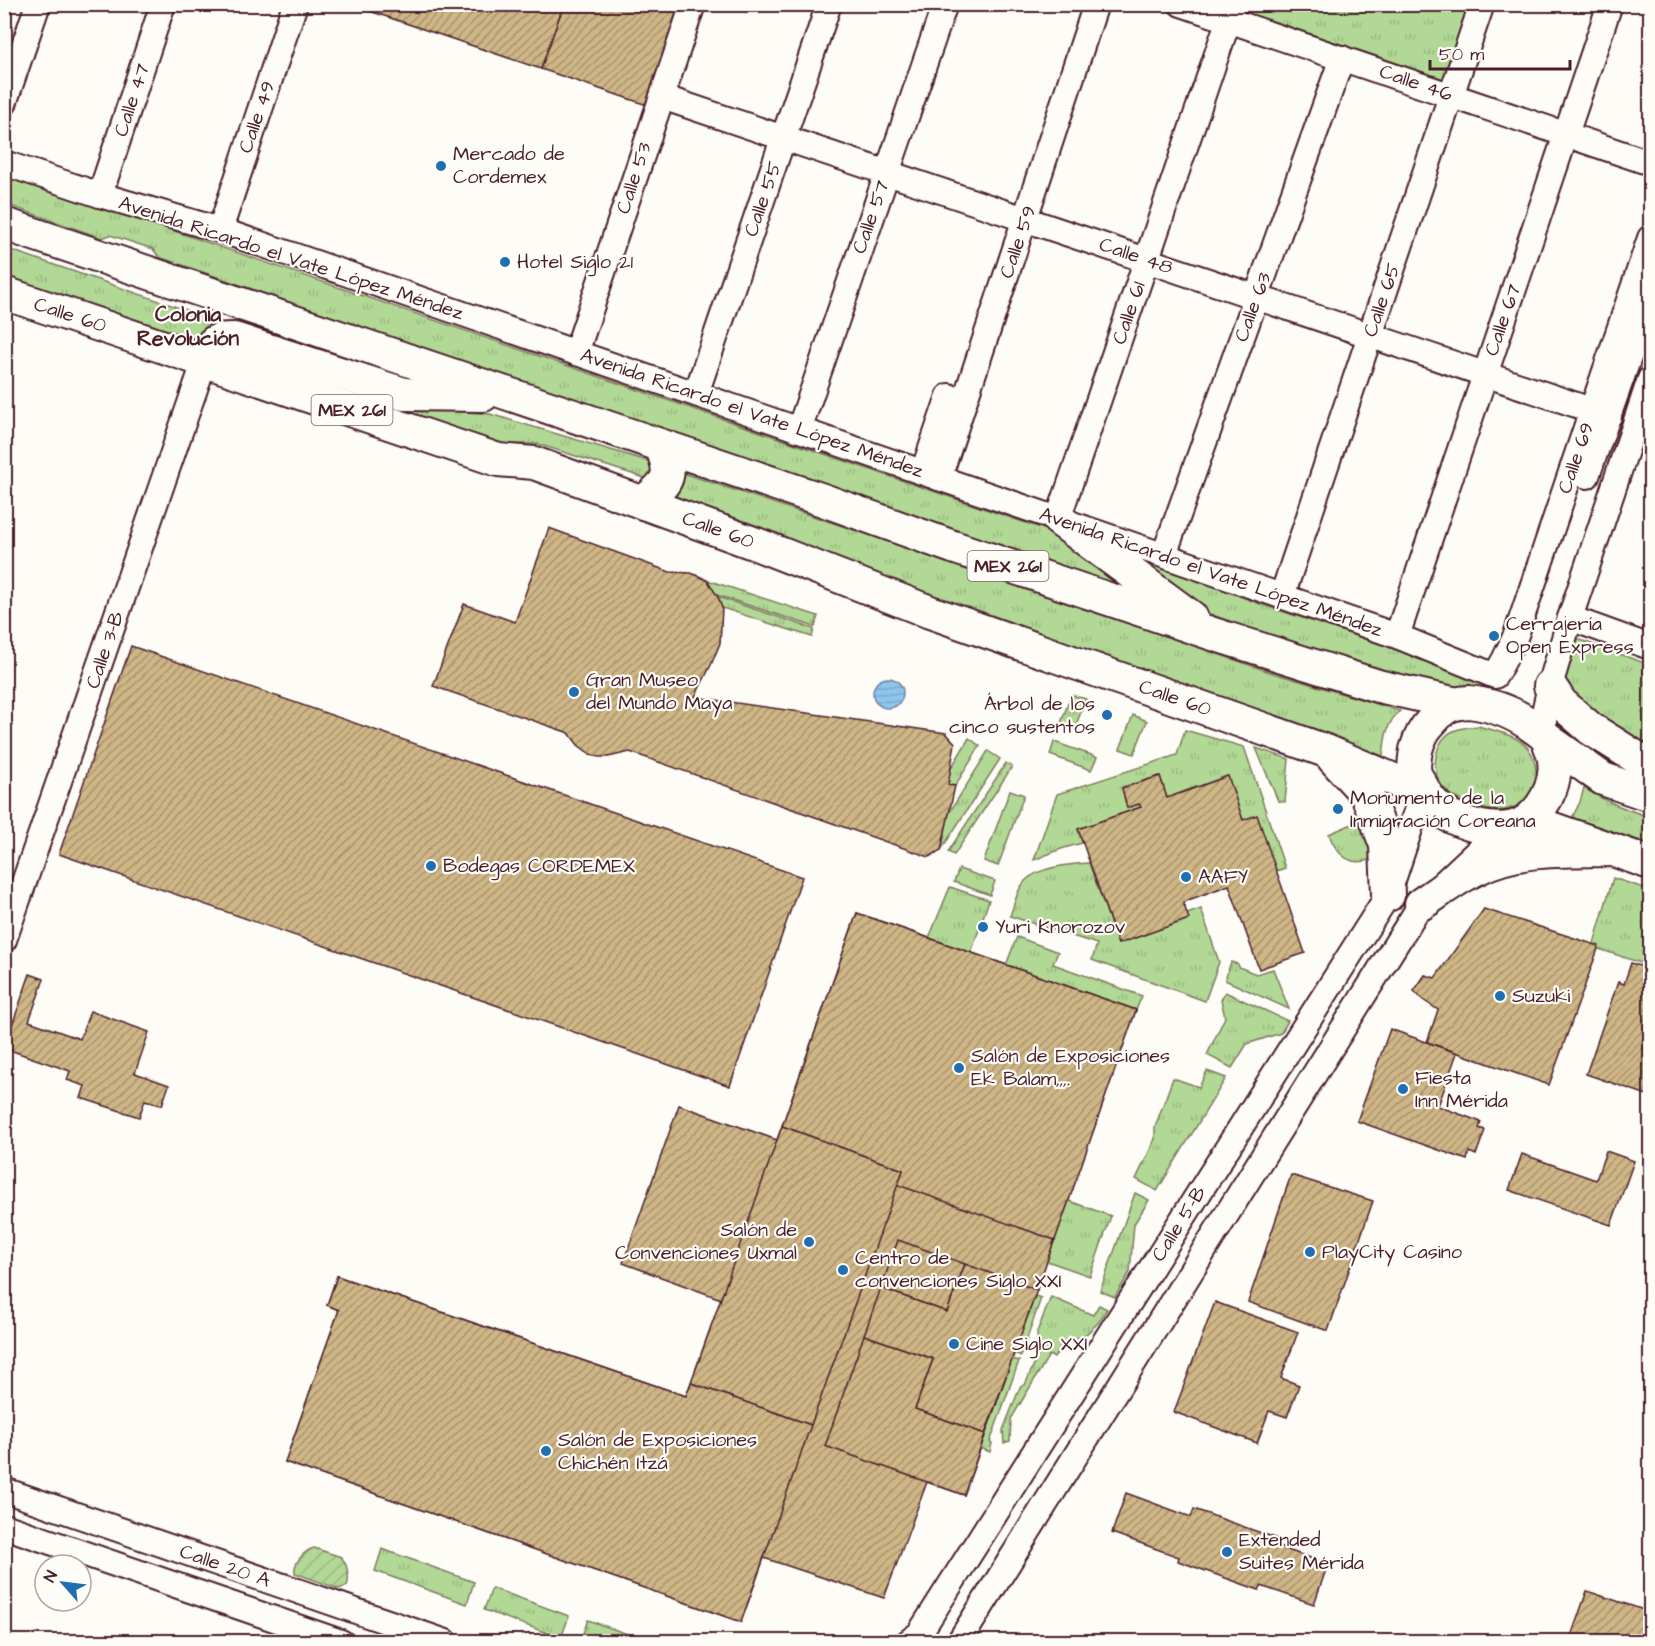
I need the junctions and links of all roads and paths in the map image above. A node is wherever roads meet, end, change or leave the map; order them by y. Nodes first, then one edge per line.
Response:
1 (38, 4) edge
2 (163, 4) edge
3 (295, 4) edge
4 (693, 4) edge
5 (829, 4) edge
6 (945, 4) edge
7 (1082, 4) edge
8 (1096, 4) edge
9 (1181, 4) edge
10 (1482, 4) edge
11 (1610, 4) edge
12 (1231, 12) edge
13 (1341, 58) junction
14 (1451, 96) junction
15 (662, 97) junction
16 (4, 104) edge
17 (1566, 134) junction
18 (784, 138) junction
19 (4, 163) edge
20 (1650, 163) edge
21 (887, 172) junction
22 (100, 195) junction
23 (1018, 217) junction
24 (4, 224) edge
25 (220, 230) junction
26 (1650, 238) edge
27 (1147, 260) junction
28 (4, 293) edge
29 (1256, 297) junction
30 (1650, 298) edge
31 (1370, 336) junction
32 (576, 353) junction
33 (205, 360) junction
34 (1485, 375) junction
35 (1650, 379) edge
36 (696, 394) junction
37 (510, 396) junction
38 (1600, 414) junction
39 (799, 430) junction
40 (661, 446) junction
41 (931, 475) junction
42 (643, 503) junction
43 (1058, 519) junction
44 (1164, 555) junction
45 (1282, 596) junction
46 (1569, 618) junction
47 (1213, 634) junction
48 (1396, 636) junction
49 (1650, 647) edge
50 (1550, 686) junction
51 (1490, 690) junction
52 (1439, 700) junction
53 (1545, 737) junction
54 (1326, 751) junction
55 (1650, 766) edge
56 (1424, 793) junction
57 (1650, 795) edge
58 (1515, 824) junction
59 (1613, 850) junction
60 (1650, 863) edge
61 (1388, 895) junction
62 (1421, 904) junction
63 (4, 940) edge
64 (4, 1490) edge
65 (4, 1526) edge
66 (341, 1641) edge
67 (446, 1641) edge
68 (908, 1641) edge
69 (959, 1641) edge

1 - 16 street
2 - 22 street, Calle 47
3 - 25 street, Calle 49
4 - 15 street, Calle 53
5 - 18 street, Calle 55
6 - 21 street, Calle 57
7 - 23 street, Calle 59
8 - 23 street, Calle 59
9 - 12 street, Calle 46
10 - 14 street, Calle 65
11 - 17 street, Calle 67
12 - 13 street, Calle 46
12 - 27 street, Calle 61
13 - 14 street, Calle 46
13 - 29 street, Calle 63
14 - 17 street, Calle 46
14 - 31 street, Calle 65
15 - 18 street, Calle 48
15 - 32 street, Calle 53
17 - 20 street, Calle 46
17 - 34 street, Calle 67
18 - 21 street, Calle 48
18 - 36 street, Calle 55
19 - 22 street, Avenida Ricardo el Vate López Méndez
21 - 23 street, Calle 48
21 - 39 street, Calle 57
22 - 25 street, Avenida Ricardo el Vate López Méndez
23 - 27 street, Calle 48
23 - 41 street, Calle 59
24 - 37 main road, MEX 261
25 - 32 street, Avenida Ricardo el Vate López Méndez
26 - 38 street, Calle 69
27 - 29 street, Calle 48
27 - 43 street, Calle 61
28 - 33 main road, Calle 60 / MEX 261
29 - 31 street, Calle 48
29 - 44 street, Calle 63
30 - 38 street, Calle 69
31 - 34 street, Calle 48
31 - 45 street, Calle 65
32 - 36 street, Avenida Ricardo el Vate López Méndez
33 - 37 main road
33 - 42 main road, Calle 60 / MEX 261
33 - 63 street, Calle 3-B
34 - 38 street, Calle 48
34 - 48 street, Calle 67
35 - 46 street
36 - 39 street, Avenida Ricardo el Vate López Méndez
37 - 40 main road, MEX 261
38 - 51 street, Calle 69
39 - 41 street, Avenida Ricardo el Vate López Méndez
40 - 42 main road
40 - 47 main road, MEX 261
41 - 43 street, Avenida Ricardo el Vate López Méndez
42 - 54 main road, Calle 60 / MEX 261
43 - 44 street, Avenida Ricardo el Vate López Méndez
43 - 47 main road
44 - 45 street, Avenida Ricardo el Vate López Méndez
45 - 48 street, Avenida Ricardo el Vate López Méndez
46 - 49 street
46 - 50 street
47 - 52 main road, MEX 261
48 - 51 street, Avenida Ricardo el Vate López Méndez
50 - 53 street
50 - 55 main road
51 - 52 main road
51 - 53 main road
52 - 56 main road
53 - 57 main road
53 - 58 main road
54 - 56 main road, Calle 60 / MEX 261
54 - 61 main road
56 - 58 main road
56 - 61 street, Calle 5-B
58 - 59 main road
58 - 62 street, Calle 5-B
59 - 60 main road
59 - 62 main road
61 - 68 street, Calle 5-B
62 - 69 street, Calle 5-B
64 - 67 street, Calle 20 A
65 - 66 street, Calle 20 A

